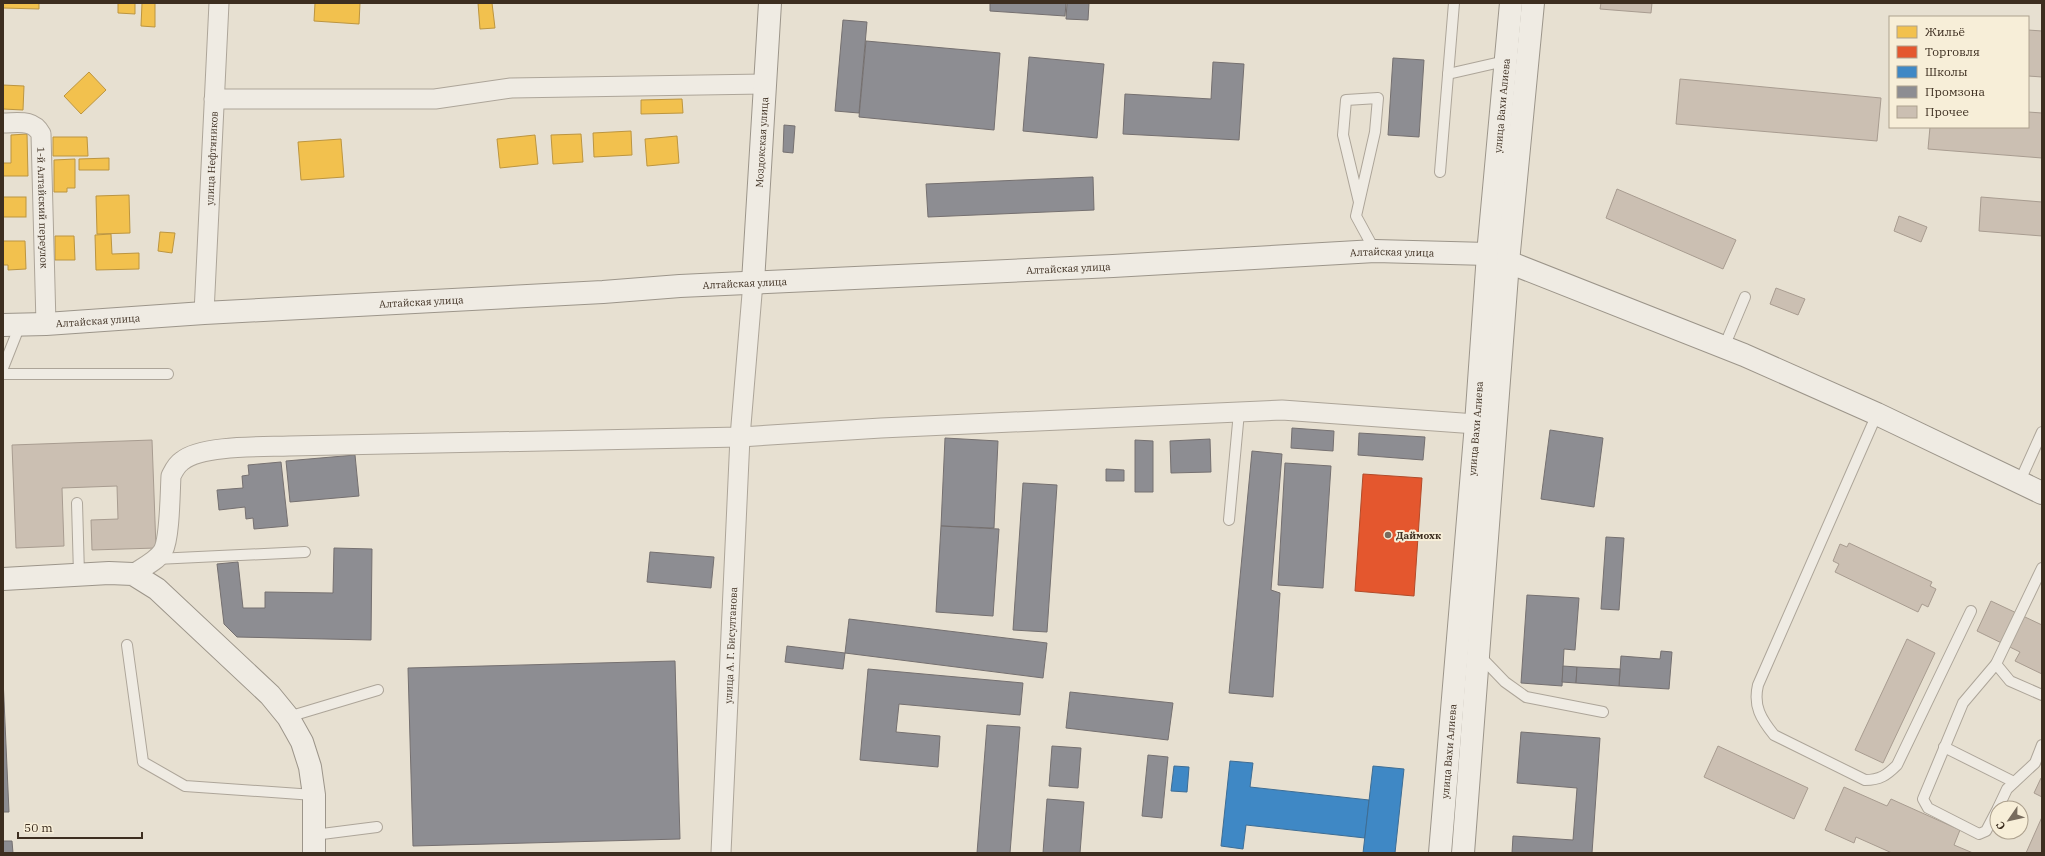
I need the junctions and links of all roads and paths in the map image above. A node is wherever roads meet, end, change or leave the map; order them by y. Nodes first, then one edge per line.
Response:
1 (219, 3) edge
2 (770, 3) edge
3 (1454, 3) edge
4 (1511, 3) edge
5 (1533, 3) edge
6 (1506, 61) junction
7 (1448, 74) junction
8 (765, 84) junction
9 (214, 100) junction
10 (3, 123) edge
11 (1440, 172) dead end
12 (1359, 202) junction
13 (1375, 251) junction
14 (1488, 254) junction
15 (1508, 262) junction
16 (753, 282) junction
17 (1745, 297) dead end
18 (204, 313) junction
19 (46, 324) junction
20 (11, 325) edge
21 (1724, 347) junction
22 (3, 368) edge
23 (3, 374) edge
24 (168, 374) dead end
25 (1239, 412) junction
26 (1877, 414) junction
27 (1476, 424) junction
28 (2042, 432) edge
29 (740, 437) junction
30 (2019, 483) junction
31 (2042, 493) edge
32 (77, 503) dead end
33 (1229, 520) dead end
34 (305, 552) dead end
35 (155, 560) junction
36 (2042, 568) edge
37 (79, 574) junction
38 (133, 574) junction
39 (3, 579) edge
40 (1971, 611) dead end
41 (127, 645) dead end
42 (1478, 655) junction
43 (1996, 664) junction
44 (378, 690) dead end
45 (2042, 695) edge
46 (1603, 712) dead end
47 (288, 716) junction
48 (2042, 745) edge
49 (1944, 746) junction
50 (2014, 782) junction
51 (314, 796) junction
52 (2002, 800) edge
53 (1989, 825) edge
54 (377, 827) dead end
55 (314, 844) edge
56 (721, 853) edge
57 (1440, 853) edge
58 (1463, 853) edge

1 - 9 street, улица Нефтяников
2 - 8 main road, Моздокская улица
3 - 7 lane
4 - 6 main road, улица Вахи Алиева
5 - 15 main road, улица Вахи Алиева
6 - 7 lane
6 - 14 main road, улица Вахи Алиева
7 - 11 lane
8 - 9 street
8 - 16 main road, Моздокская улица
9 - 18 street, улица Нефтяников
10 - 19 street, 1-й Алтайский переулок
12 - 12 lane
12 - 13 lane
13 - 14 main road, Алтайская улица
13 - 16 main road, Алтайская улица
14 - 15 main road
14 - 27 main road, улица Вахи Алиева
15 - 21 main road
15 - 42 main road, улица Вахи Алиева
16 - 18 main road, Алтайская улица
16 - 29 street, улица А. Г. Бисултанова
17 - 21 lane
18 - 19 main road, Алтайская улица
19 - 20 main road, Алтайская улица
20 - 22 lane
21 - 26 main road
23 - 24 lane
25 - 27 street
25 - 29 street
25 - 33 lane
26 - 30 main road
26 - 40 lane
27 - 57 main road, улица Вахи Алиева
28 - 30 lane
29 - 35 street
29 - 56 street, улица А. Г. Бисултанова
30 - 31 main road
32 - 37 lane
34 - 35 lane
35 - 38 street
36 - 43 lane
37 - 38 main road
37 - 39 main road
38 - 47 main road
41 - 51 lane
42 - 46 lane
42 - 58 main road, улица Вахи Алиева
43 - 45 lane
43 - 49 lane
44 - 47 lane
47 - 51 main road
48 - 50 lane
49 - 50 lane
49 - 53 lane
50 - 52 lane
51 - 55 main road
54 - 55 lane

